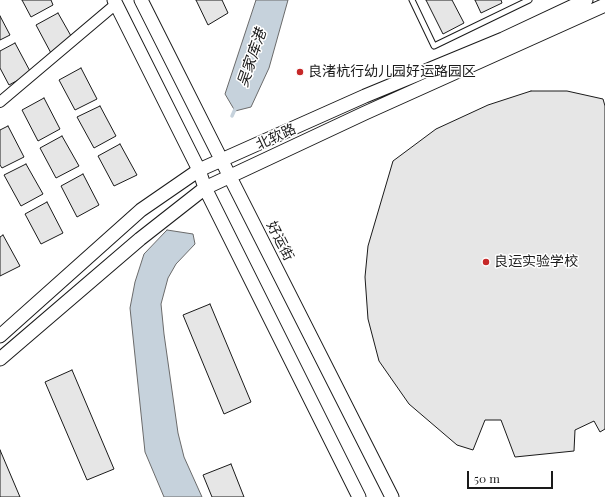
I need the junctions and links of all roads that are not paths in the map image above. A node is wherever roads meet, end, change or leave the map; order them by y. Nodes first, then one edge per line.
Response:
1 (141, 0) edge
2 (412, 0) edge
3 (530, 0) edge
4 (586, 0) edge
5 (115, 2) edge
6 (519, 2) edge
7 (605, 5) edge
8 (0, 102) edge
9 (221, 160) junction
10 (199, 170) junction
11 (230, 177) junction
12 (205, 188) junction
13 (0, 336) edge
14 (0, 359) edge
15 (359, 497) edge
16 (392, 497) edge

1 - 9 street, 好运街
2 - 6 lane
3 - 6 lane
4 - 9 street, 北软路
5 - 8 street
5 - 10 street
7 - 11 street, 北软路
9 - 10 street, 北软路
9 - 11 street, 好运街
10 - 12 street
10 - 13 street, 北软路
11 - 12 street, 北软路
11 - 16 street, 好运街
12 - 14 street, 北软路
12 - 15 street

